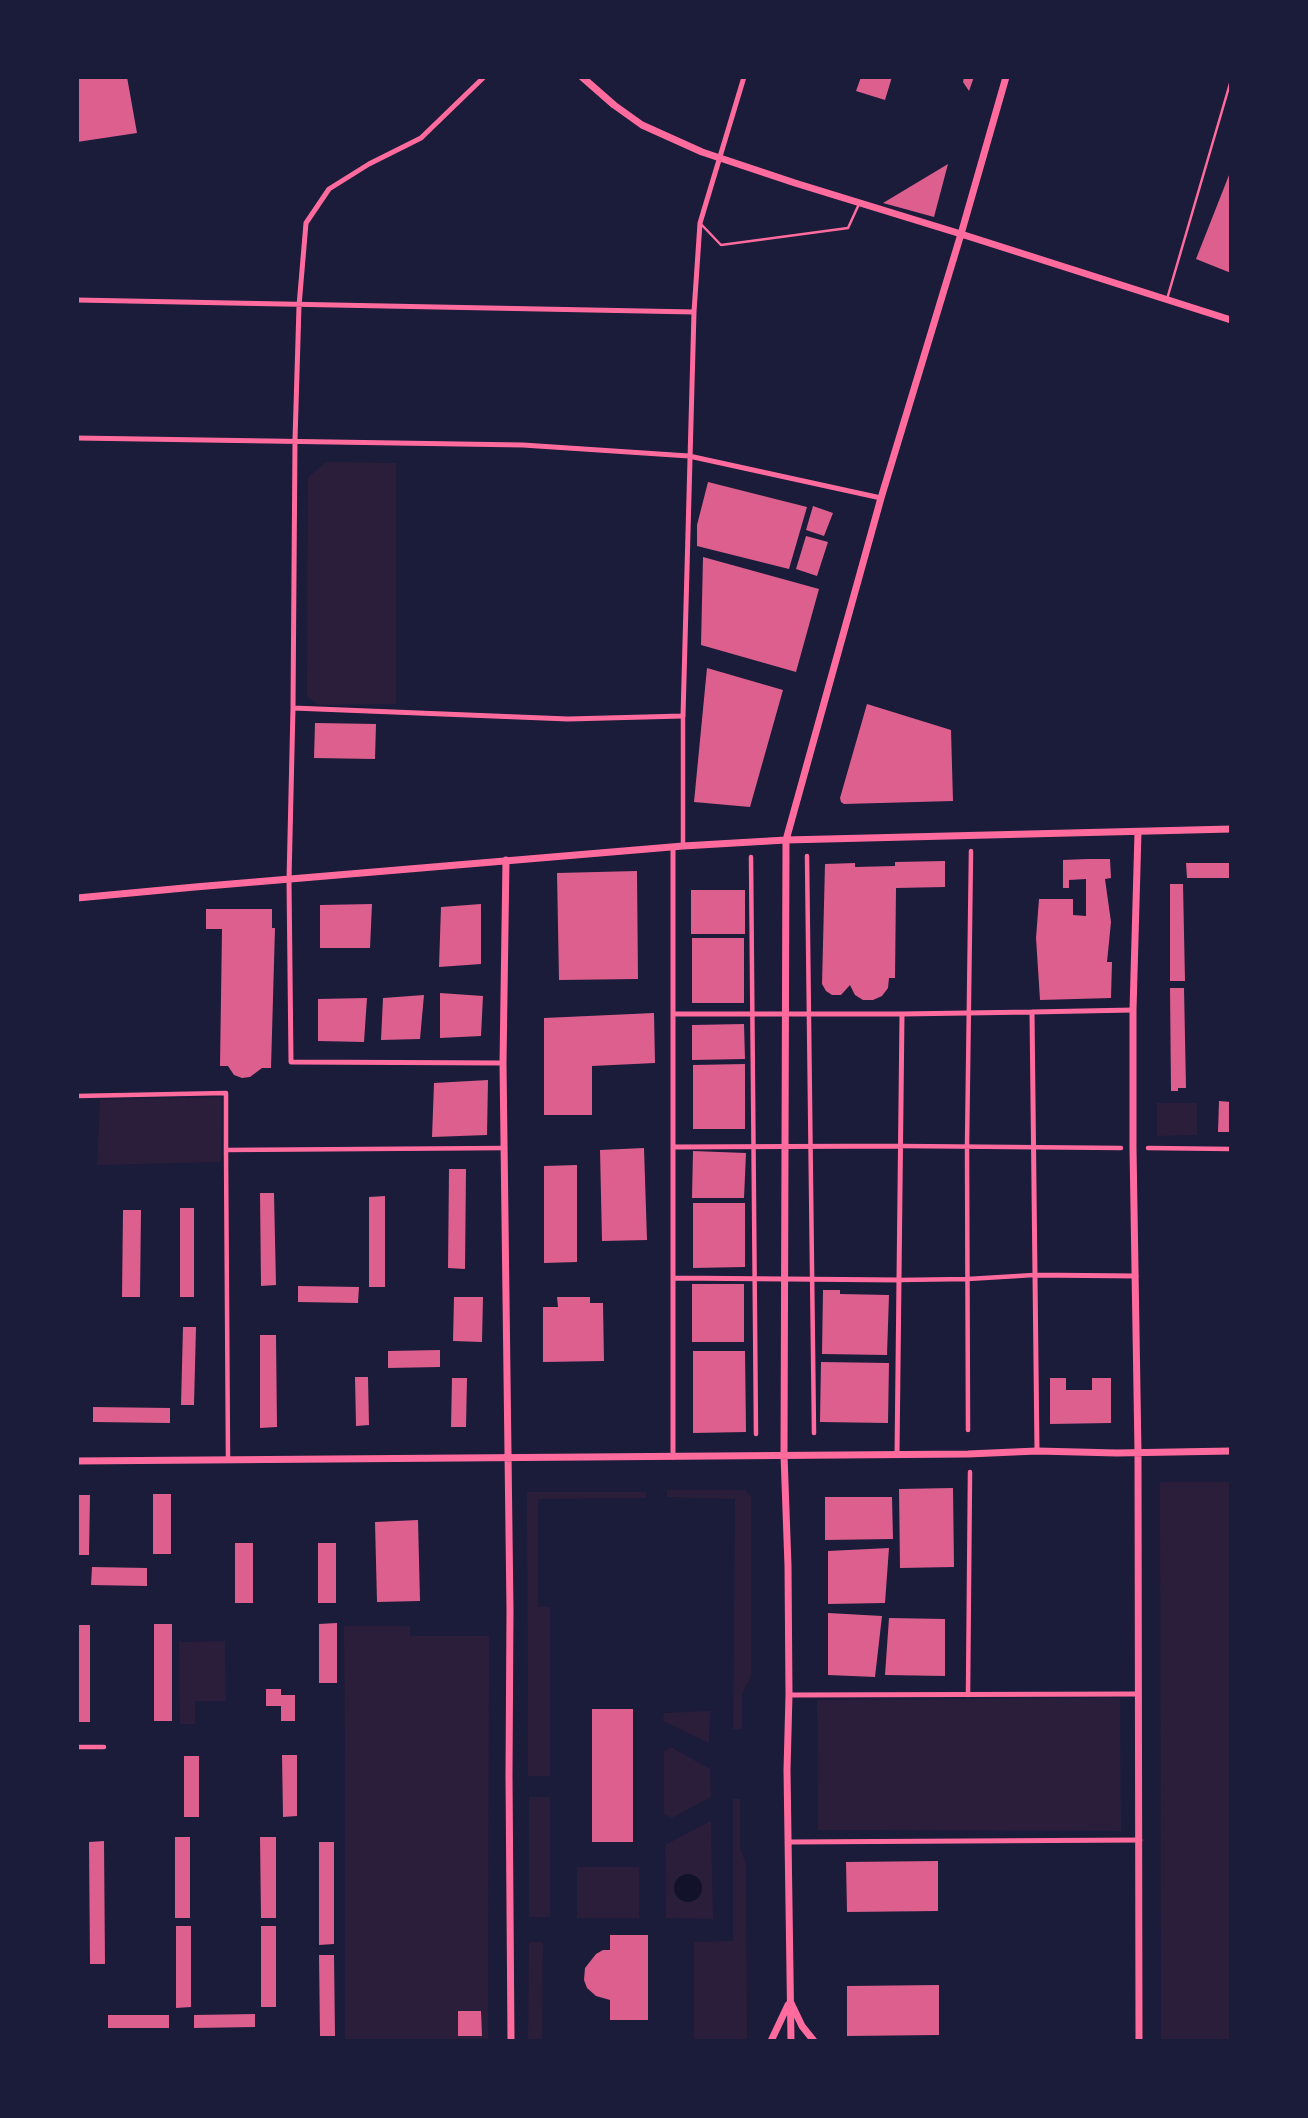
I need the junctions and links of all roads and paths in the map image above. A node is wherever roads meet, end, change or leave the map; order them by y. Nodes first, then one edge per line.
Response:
1 (484, 77) edge
2 (582, 77) edge
3 (744, 77) edge
4 (1006, 77) edge
5 (1231, 80) edge
6 (719, 158) junction
7 (859, 203) junction
8 (700, 223) junction
9 (961, 234) junction
10 (77, 300) edge
11 (1167, 300) junction
12 (299, 306) junction
13 (694, 312) junction
14 (1231, 320) edge
15 (77, 438) edge
16 (295, 440) junction
17 (690, 456) junction
18 (881, 498) junction
19 (293, 708) junction
20 (683, 716) junction
21 (1231, 829) edge
22 (1138, 832) junction
23 (786, 840) junction
24 (683, 846) junction
25 (673, 847) junction
26 (971, 851) dead end
27 (807, 856) dead end
28 (751, 857) dead end
29 (506, 860) junction
30 (289, 880) junction
31 (77, 898) edge
32 (1133, 1010) junction
33 (784, 1012) junction
34 (1032, 1012) junction
35 (752, 1013) junction
36 (673, 1014) junction
37 (809, 1014) junction
38 (902, 1014) junction
39 (967, 1014) junction
40 (503, 1063) junction
41 (77, 1096) edge
42 (901, 1146) junction
43 (967, 1146) junction
44 (673, 1147) junction
45 (754, 1147) junction
46 (785, 1147) junction
47 (810, 1147) junction
48 (1033, 1147) junction
49 (505, 1148) junction
50 (1121, 1148) dead end
51 (1148, 1148) dead end
52 (1231, 1149) edge
53 (226, 1150) junction
54 (1034, 1275) junction
55 (1136, 1276) junction
56 (673, 1278) junction
57 (755, 1278) junction
58 (785, 1278) junction
59 (968, 1279) junction
60 (812, 1280) junction
61 (899, 1280) junction
62 (968, 1430) dead end
63 (814, 1433) dead end
64 (756, 1434) dead end
65 (1037, 1451) junction
66 (1231, 1451) edge
67 (1138, 1452) junction
68 (784, 1455) junction
69 (898, 1455) junction
70 (508, 1457) junction
71 (673, 1457) junction
72 (228, 1458) junction
73 (77, 1461) edge
74 (970, 1472) dead end
75 (1139, 1694) junction
76 (789, 1695) junction
77 (968, 1695) junction
78 (77, 1747) edge
79 (104, 1747) dead end
80 (1140, 1840) junction
81 (788, 1842) junction
82 (790, 2001) junction
83 (511, 2041) edge
84 (771, 2041) edge
85 (790, 2041) edge
86 (814, 2041) edge
87 (1139, 2041) edge

1 - 12 street
2 - 6 street
3 - 6 street
4 - 9 street
5 - 11 lane
6 - 7 street
6 - 8 street
7 - 8 lane
7 - 9 street
8 - 13 street
9 - 11 street
9 - 18 street
10 - 12 street
11 - 14 street
12 - 13 street
12 - 16 street
13 - 17 street
15 - 16 street
16 - 17 street
16 - 19 street
17 - 18 street
17 - 20 street
18 - 23 street
19 - 20 street
19 - 30 street
20 - 24 street
21 - 22 street
22 - 23 street
22 - 32 street
23 - 24 street
23 - 33 street
24 - 25 street
25 - 29 street
25 - 36 street
26 - 39 street
27 - 37 street
28 - 35 street
29 - 30 street
29 - 40 street
30 - 31 street
30 - 40 street
32 - 34 street
32 - 55 street
33 - 35 street
33 - 37 street
33 - 46 street
34 - 39 street
34 - 48 street
35 - 36 street
35 - 45 street
36 - 44 street
37 - 38 street
37 - 47 street
38 - 39 street
38 - 42 street
39 - 43 street
40 - 49 street
41 - 53 street
42 - 43 street
42 - 47 street
42 - 61 street
43 - 48 street
43 - 59 street
44 - 45 street
44 - 56 street
45 - 46 street
45 - 57 street
46 - 47 street
46 - 58 street
47 - 60 street
48 - 50 street
48 - 54 street
49 - 53 street
49 - 70 street
51 - 52 street
53 - 72 street
54 - 55 street
54 - 59 street
54 - 65 street
55 - 67 street
56 - 57 street
56 - 71 street
57 - 58 street
57 - 64 street
58 - 60 street
58 - 68 street
59 - 61 street
59 - 62 street
60 - 61 street
60 - 63 street
61 - 69 street
65 - 67 street
65 - 69 street
66 - 67 street
67 - 75 street
68 - 69 street
68 - 71 street
68 - 76 street
70 - 71 street
70 - 72 street
70 - 83 street
72 - 73 street
74 - 77 street
75 - 77 street
75 - 80 street
76 - 77 street
76 - 81 street
78 - 79 street
80 - 81 street
80 - 87 street
81 - 82 street
82 - 84 street
82 - 85 street
82 - 86 street

